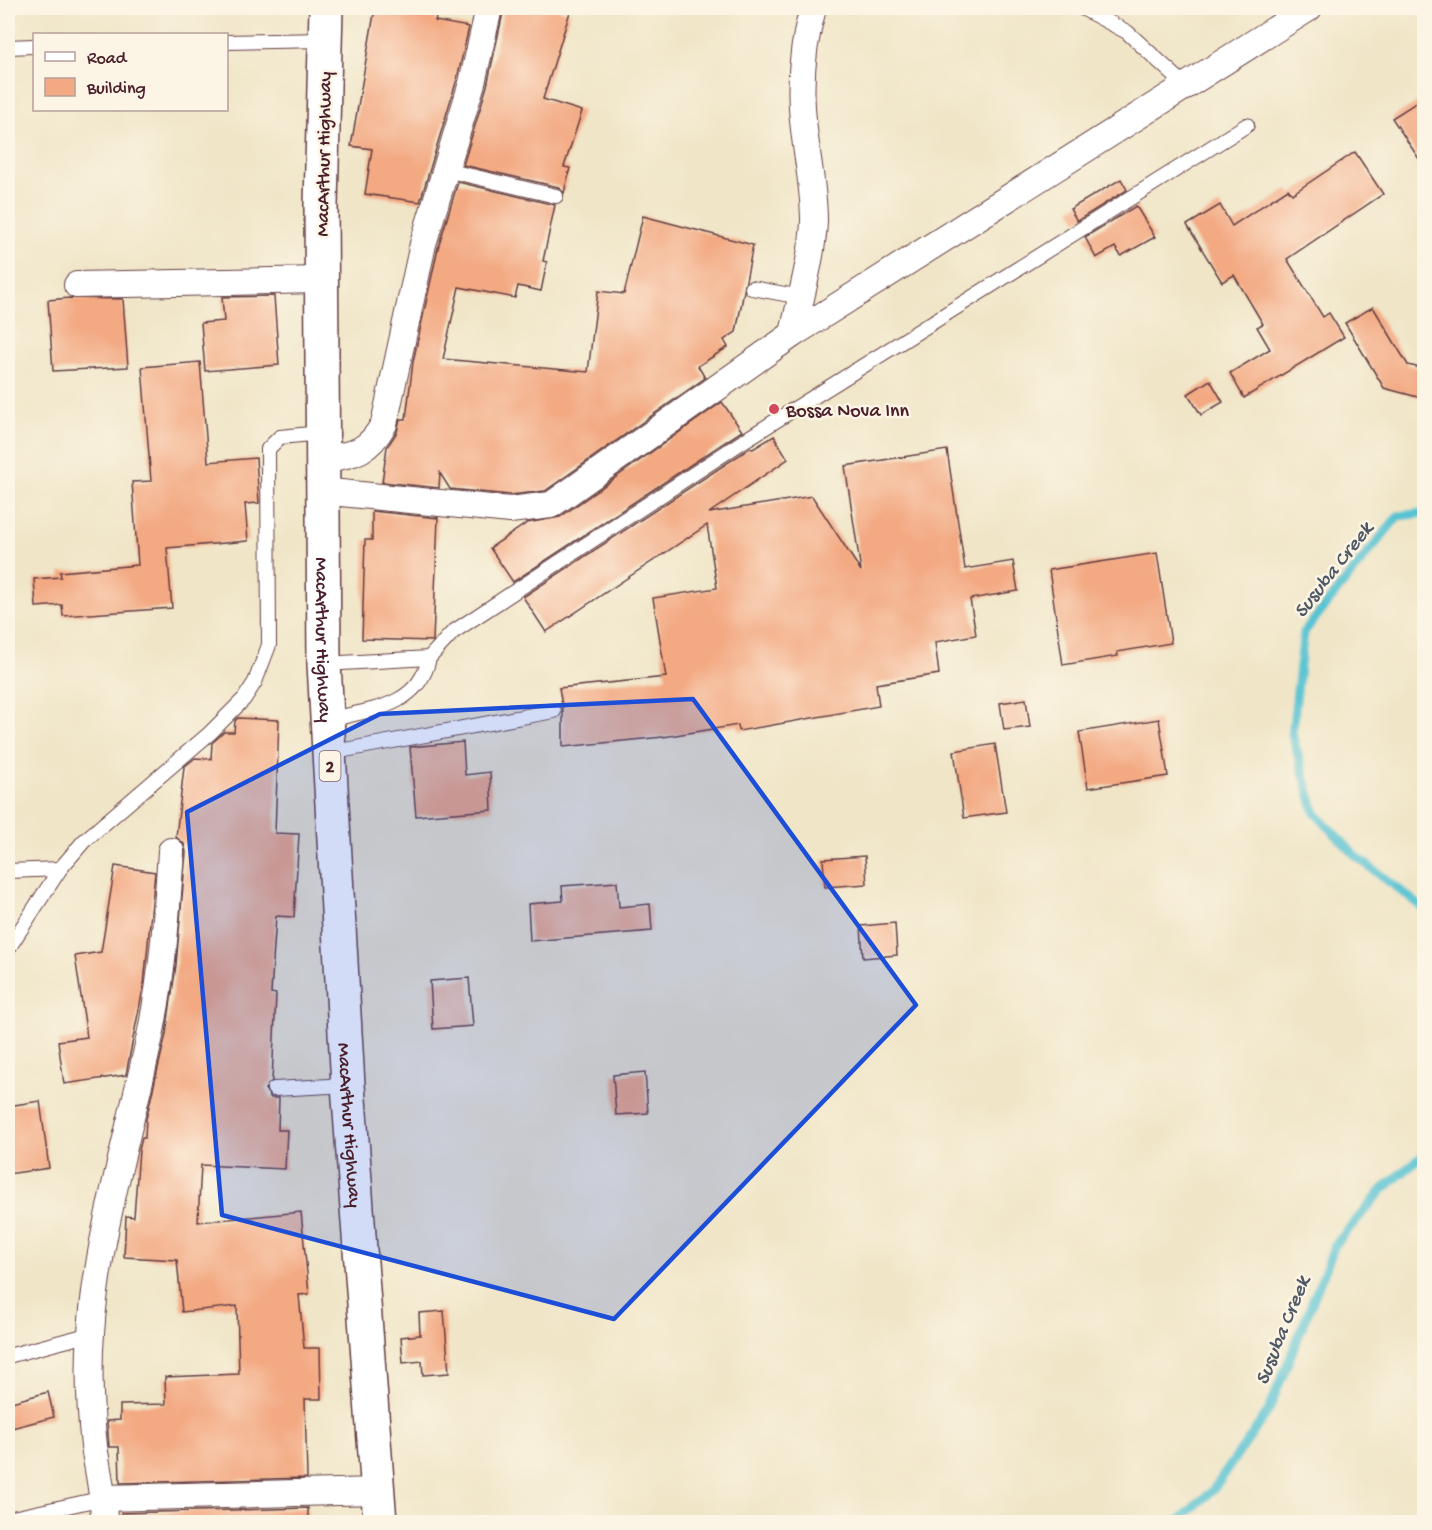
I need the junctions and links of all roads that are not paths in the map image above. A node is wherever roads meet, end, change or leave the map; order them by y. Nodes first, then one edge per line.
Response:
1 (326, 8) edge
2 (489, 8) edge
3 (813, 8) edge
4 (1082, 8) edge
5 (1309, 8) edge
6 (325, 40) junction
7 (228, 42) edge
8 (33, 46) edge
9 (8, 47) edge
10 (1186, 86) junction
11 (1247, 125) dead end
12 (446, 170) junction
13 (556, 196) dead end
14 (321, 280) junction
15 (77, 285) dead end
16 (752, 288) dead end
17 (801, 297) junction
18 (794, 334) junction
19 (321, 462) junction
20 (429, 658) junction
21 (324, 664) junction
22 (554, 711) dead end
23 (327, 720) junction
24 (329, 753) junction
25 (171, 850) dead end
26 (60, 869) junction
27 (8, 871) edge
28 (8, 949) edge
29 (348, 1085) junction
30 (273, 1089) dead end
31 (91, 1334) junction
32 (8, 1356) edge
33 (379, 1507) edge
34 (104, 1510) edge
35 (8, 1519) edge

1 - 6 highway, MacArthur Highway / 2
2 - 12 street
3 - 17 street
4 - 10 lane
5 - 10 street
6 - 7 lane
6 - 14 highway, MacArthur Highway / 2
8 - 9 lane
10 - 18 street
11 - 20 lane
12 - 13 lane
12 - 19 street
14 - 15 street
14 - 19 highway, MacArthur Highway / 2
16 - 17 lane
17 - 18 street
18 - 19 street
19 - 21 highway, MacArthur Highway / 2
19 - 26 lane
20 - 21 lane
20 - 23 lane
21 - 23 highway, MacArthur Highway / 2
22 - 24 lane
23 - 24 highway, MacArthur Highway / 2
24 - 29 highway, MacArthur Highway / 2
25 - 31 street
26 - 27 lane
26 - 28 lane
29 - 30 lane
29 - 33 highway, MacArthur Highway / 2
31 - 32 lane
31 - 34 street
33 - 34 street
34 - 35 lane

